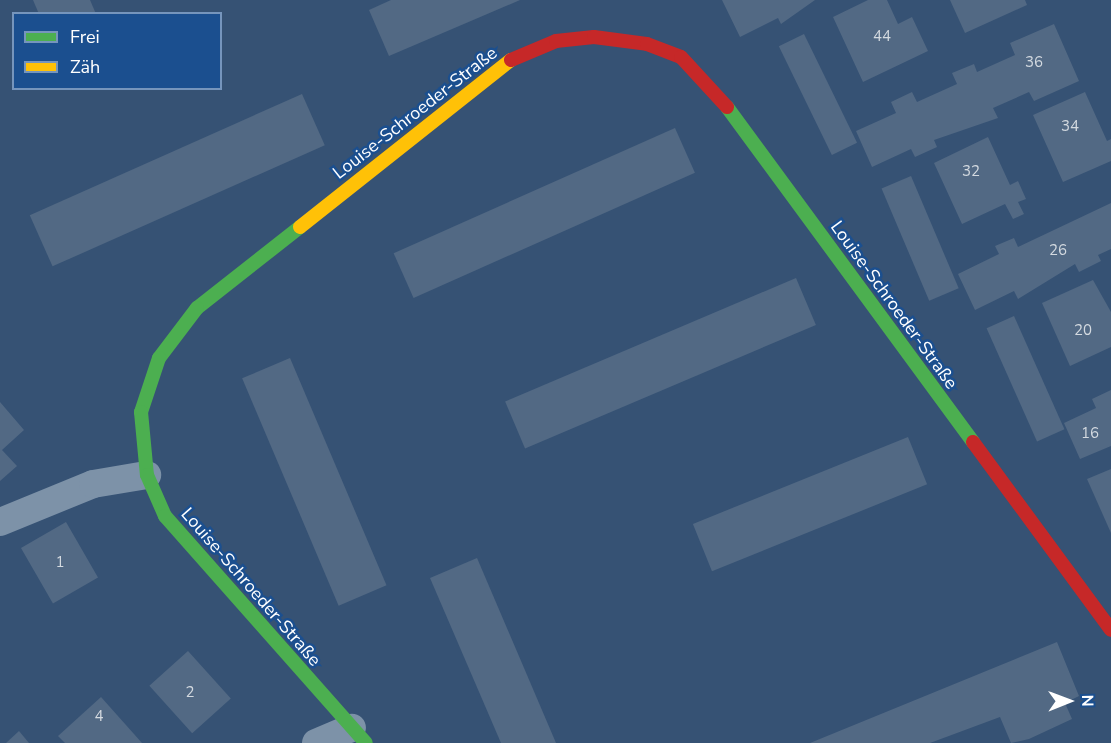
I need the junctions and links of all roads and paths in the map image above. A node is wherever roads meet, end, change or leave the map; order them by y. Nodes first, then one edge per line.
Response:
1 (147, 475) junction
2 (0, 522) edge
3 (1111, 630) edge
4 (359, 736) edge
5 (316, 743) edge

1 - 2 street
1 - 3 street, Louise-Schroeder-Straße
1 - 4 street, Louise-Schroeder-Straße
4 - 5 street

